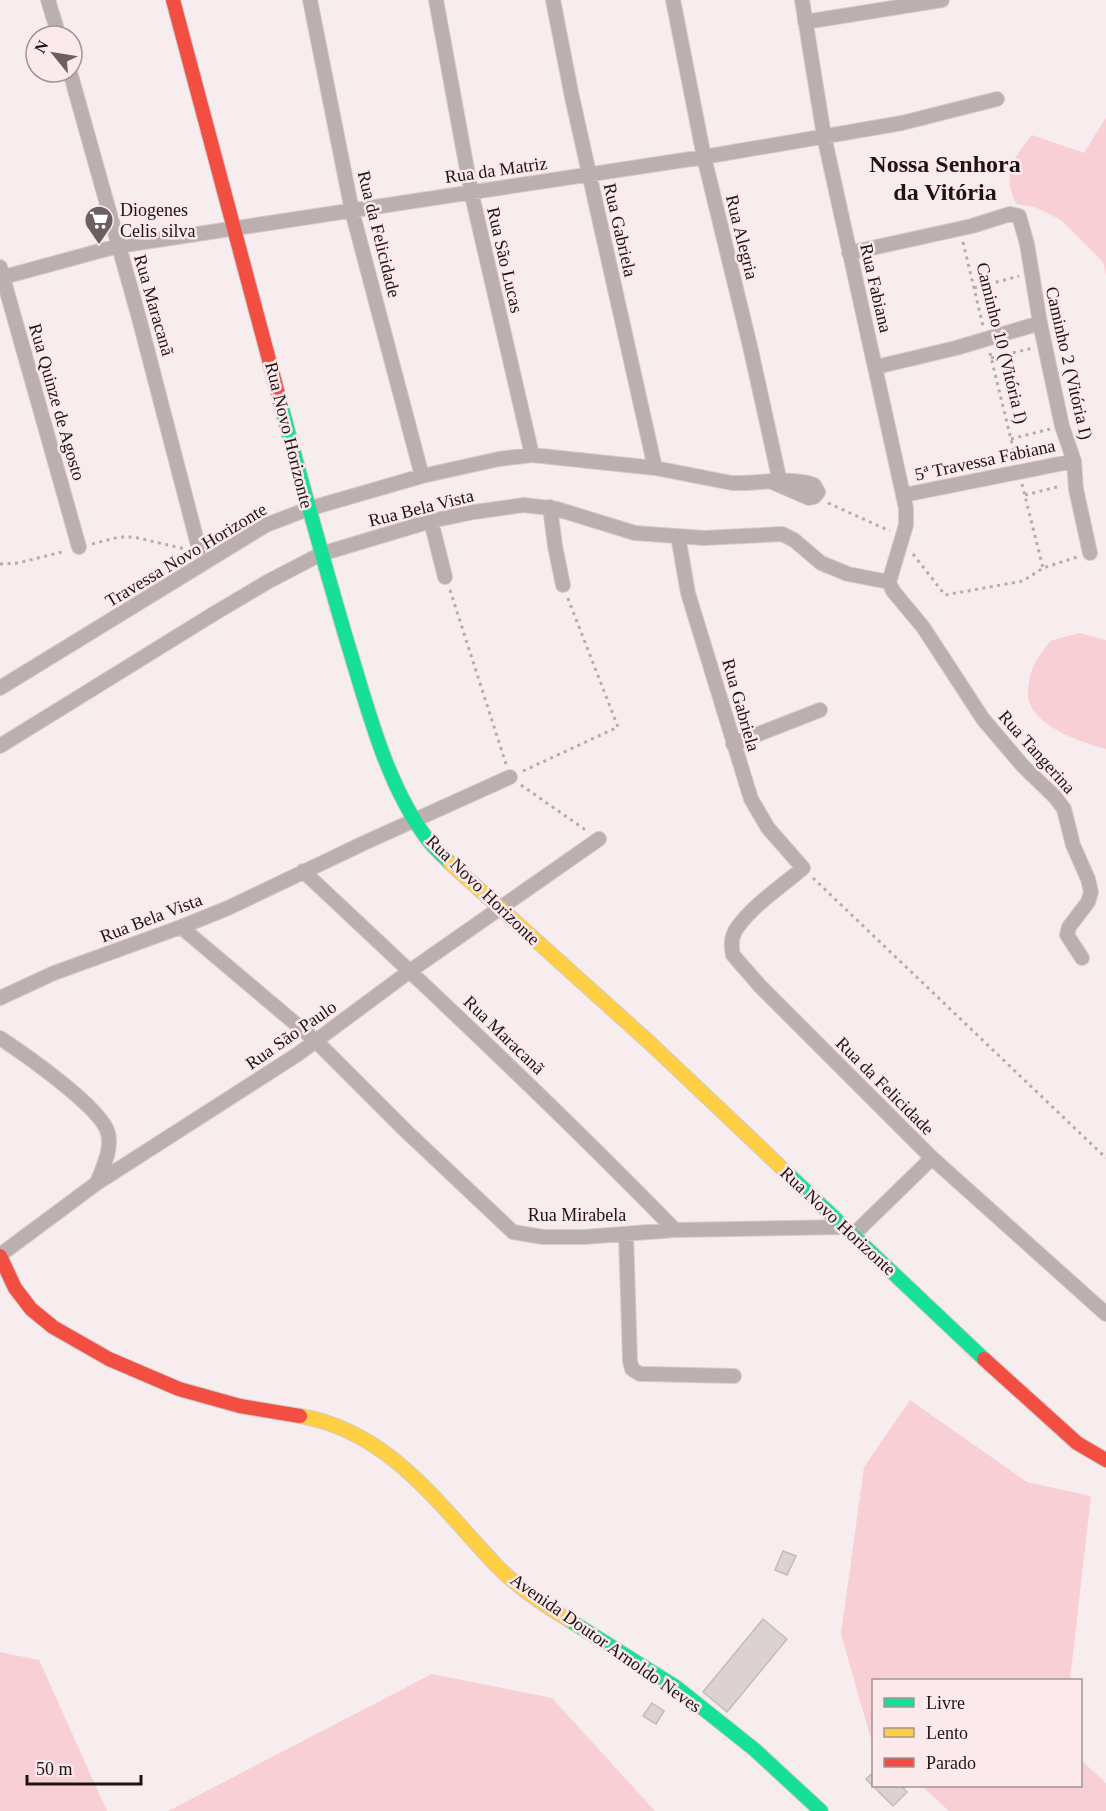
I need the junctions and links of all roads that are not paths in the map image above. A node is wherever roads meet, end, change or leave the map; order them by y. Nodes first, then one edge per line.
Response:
1 (48, 0) edge
2 (173, 0) edge
3 (310, 0) edge
4 (436, 0) edge
5 (553, 0) edge
6 (673, 0) edge
7 (802, 0) edge
8 (942, 0) edge
9 (806, 22) junction
10 (55, 24) edge
11 (72, 84) edge
12 (997, 99) dead end
13 (824, 136) junction
14 (704, 157) junction
15 (589, 176) junction
16 (471, 191) junction
17 (352, 211) junction
18 (235, 227) junction
19 (118, 246) junction
20 (849, 253) junction
21 (1, 274) edge
22 (1040, 323) junction
23 (876, 367) junction
24 (532, 455) junction
25 (1074, 461) junction
26 (655, 468) junction
27 (422, 476) junction
28 (776, 482) junction
29 (904, 495) junction
30 (814, 497) road end
31 (550, 507) junction
32 (308, 509) junction
33 (432, 521) junction
34 (678, 536) junction
35 (80, 547) road end
36 (199, 549) road end
37 (1090, 553) road end
38 (321, 554) junction
39 (445, 577) road end
40 (889, 582) junction
41 (563, 585) road end
42 (0, 688) edge
43 (820, 710) dead end
44 (733, 744) junction
45 (0, 746) edge
46 (510, 777) road end
47 (414, 820) junction
48 (599, 839) road end
49 (803, 868) joint
50 (303, 871) junction
51 (501, 909) junction
52 (181, 927) junction
53 (1082, 958) dead end
54 (410, 971) junction
55 (0, 998) edge
56 (0, 1038) edge
57 (316, 1041) junction
58 (932, 1158) junction
59 (97, 1183) junction
60 (675, 1230) junction
61 (848, 1231) junction
62 (626, 1234) junction
63 (0, 1256) edge
64 (1106, 1314) edge
65 (734, 1376) dead end
66 (1106, 1460) edge
67 (821, 1811) edge

1 - 10 street
2 - 18 street, Rua Novo Horizonte
3 - 17 street, Rua da Felicidade
4 - 16 street, Rua São Lucas
5 - 15 street, Rua Gabriela
6 - 14 street, Rua Alegria
7 - 9 street, Rua Fabiana
8 - 9 street
9 - 13 street, Rua Fabiana
11 - 19 street, Rua Maracanã
12 - 13 street, Rua da Matriz
13 - 14 street, Rua da Matriz
13 - 20 street, Rua Fabiana
14 - 15 street, Rua da Matriz
14 - 28 street, Rua Alegria
15 - 16 street, Rua da Matriz
15 - 26 street, Rua Gabriela
16 - 17 street, Rua da Matriz
16 - 24 street, Rua São Lucas
17 - 18 street, Rua da Matriz
17 - 27 street, Rua da Felicidade
18 - 19 street, Rua da Matriz
18 - 32 street, Rua Novo Horizonte
19 - 21 street, Rua da Matriz
19 - 36 street, Rua Maracanã
20 - 22 street, Caminho 2 (Vitória I)
20 - 23 street, Rua Fabiana
21 - 35 street, Rua Quinze de Agosto
22 - 23 street
22 - 25 street, Caminho 2 (Vitória I)
23 - 29 street, Rua Fabiana
24 - 26 street, Travessa Novo Horizonte
24 - 27 street, Travessa Novo Horizonte
25 - 29 street, 5ª Travessa Fabiana
25 - 37 street, Caminho 2 (Vitória I)
26 - 28 street, Travessa Novo Horizonte
27 - 32 street, Travessa Novo Horizonte
28 - 30 street, Travessa Novo Horizonte
29 - 40 street, Rua Fabiana
31 - 33 street, Rua Bela Vista
31 - 34 street, Rua Bela Vista
31 - 41 street
32 - 38 street, Rua Novo Horizonte
32 - 42 street, Travessa Novo Horizonte
33 - 38 street, Rua Bela Vista
33 - 39 street
34 - 40 street, Rua Bela Vista
34 - 44 street, Rua Gabriela
38 - 45 street, Rua Bela Vista
38 - 47 street, Rua Novo Horizonte
40 - 53 street, Rua Tangerina
43 - 44 street
44 - 49 street, Rua Gabriela
46 - 47 street, Rua Bela Vista
47 - 50 street, Rua Bela Vista
47 - 51 street, Rua Novo Horizonte
48 - 51 street, Rua São Paulo
49 - 58 street, Rua da Felicidade
50 - 52 street, Rua Bela Vista
50 - 54 street, Rua Maracanã
51 - 54 street, Rua São Paulo
51 - 61 street, Rua Novo Horizonte
52 - 55 street, Rua Bela Vista
52 - 57 street, Rua Mirabela
54 - 57 street, Rua São Paulo
54 - 60 street, Rua Maracanã
56 - 59 street
57 - 59 street, Rua São Paulo
57 - 62 street, Rua Mirabela
58 - 61 street
58 - 64 street, Rua da Felicidade
59 - 63 street, Rua São Paulo
60 - 61 street, Rua Mirabela
60 - 62 street, Rua Mirabela
61 - 66 street, Rua Novo Horizonte
62 - 65 street
63 - 67 street, Avenida Doutor Arnoldo Neves

